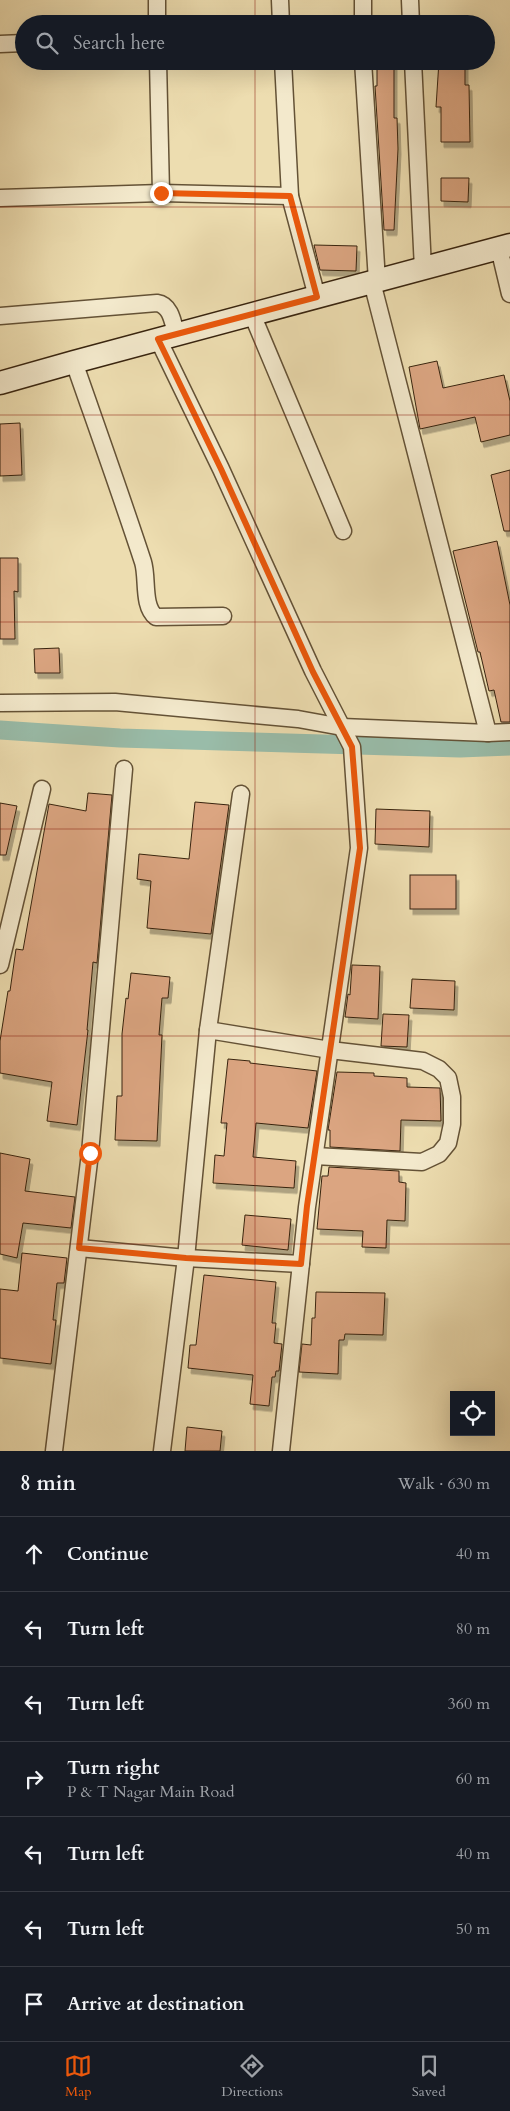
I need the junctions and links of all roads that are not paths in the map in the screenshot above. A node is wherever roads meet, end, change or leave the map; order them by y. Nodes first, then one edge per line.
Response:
1 (157, 0) edge
2 (280, 0) edge
3 (364, 0) edge
4 (410, 0) edge
5 (157, 15) edge
6 (281, 15) edge
7 (364, 15) edge
8 (411, 15) edge
9 (15, 43) edge
10 (0, 44) edge
11 (158, 70) edge
12 (283, 70) edge
13 (363, 70) edge
14 (413, 70) edge
15 (161, 193) junction
16 (290, 196) junction
17 (0, 198) edge
18 (504, 247) edge
19 (423, 268) junction
20 (374, 282) junction
21 (510, 294) edge
22 (317, 297) junction
23 (252, 314) junction
24 (0, 316) edge
25 (167, 337) junction
26 (74, 362) junction
27 (0, 384) edge
28 (343, 531) dead end
29 (223, 616) dead end
30 (0, 703) edge
31 (342, 728) junction
32 (510, 732) edge
33 (488, 733) junction
34 (124, 769) dead end
35 (42, 789) dead end
36 (241, 794) dead end
37 (0, 965) edge
38 (208, 1030) junction
39 (330, 1050) junction
40 (315, 1156) junction
41 (79, 1248) junction
42 (186, 1258) junction
43 (301, 1264) junction
44 (54, 1451) edge
45 (162, 1451) edge
46 (280, 1451) edge

1 - 5 street
2 - 6 street
3 - 7 street
4 - 8 street
9 - 10 street
11 - 15 street
12 - 16 street
13 - 20 street
14 - 19 street
15 - 16 street
15 - 17 street
16 - 22 street
18 - 19 main road
18 - 21 street
19 - 20 main road
20 - 22 main road
20 - 33 street
22 - 23 main road
23 - 25 main road
23 - 28 street
24 - 25 street
25 - 26 main road
25 - 31 street
26 - 27 main road
26 - 29 street
30 - 31 street
31 - 33 street
31 - 39 street
32 - 33 street
34 - 41 street
35 - 37 street
36 - 38 street
38 - 39 street
38 - 42 street
39 - 40 street
39 - 40 street
40 - 43 street
41 - 42 street
41 - 44 street
42 - 43 street
42 - 45 street
43 - 46 street

